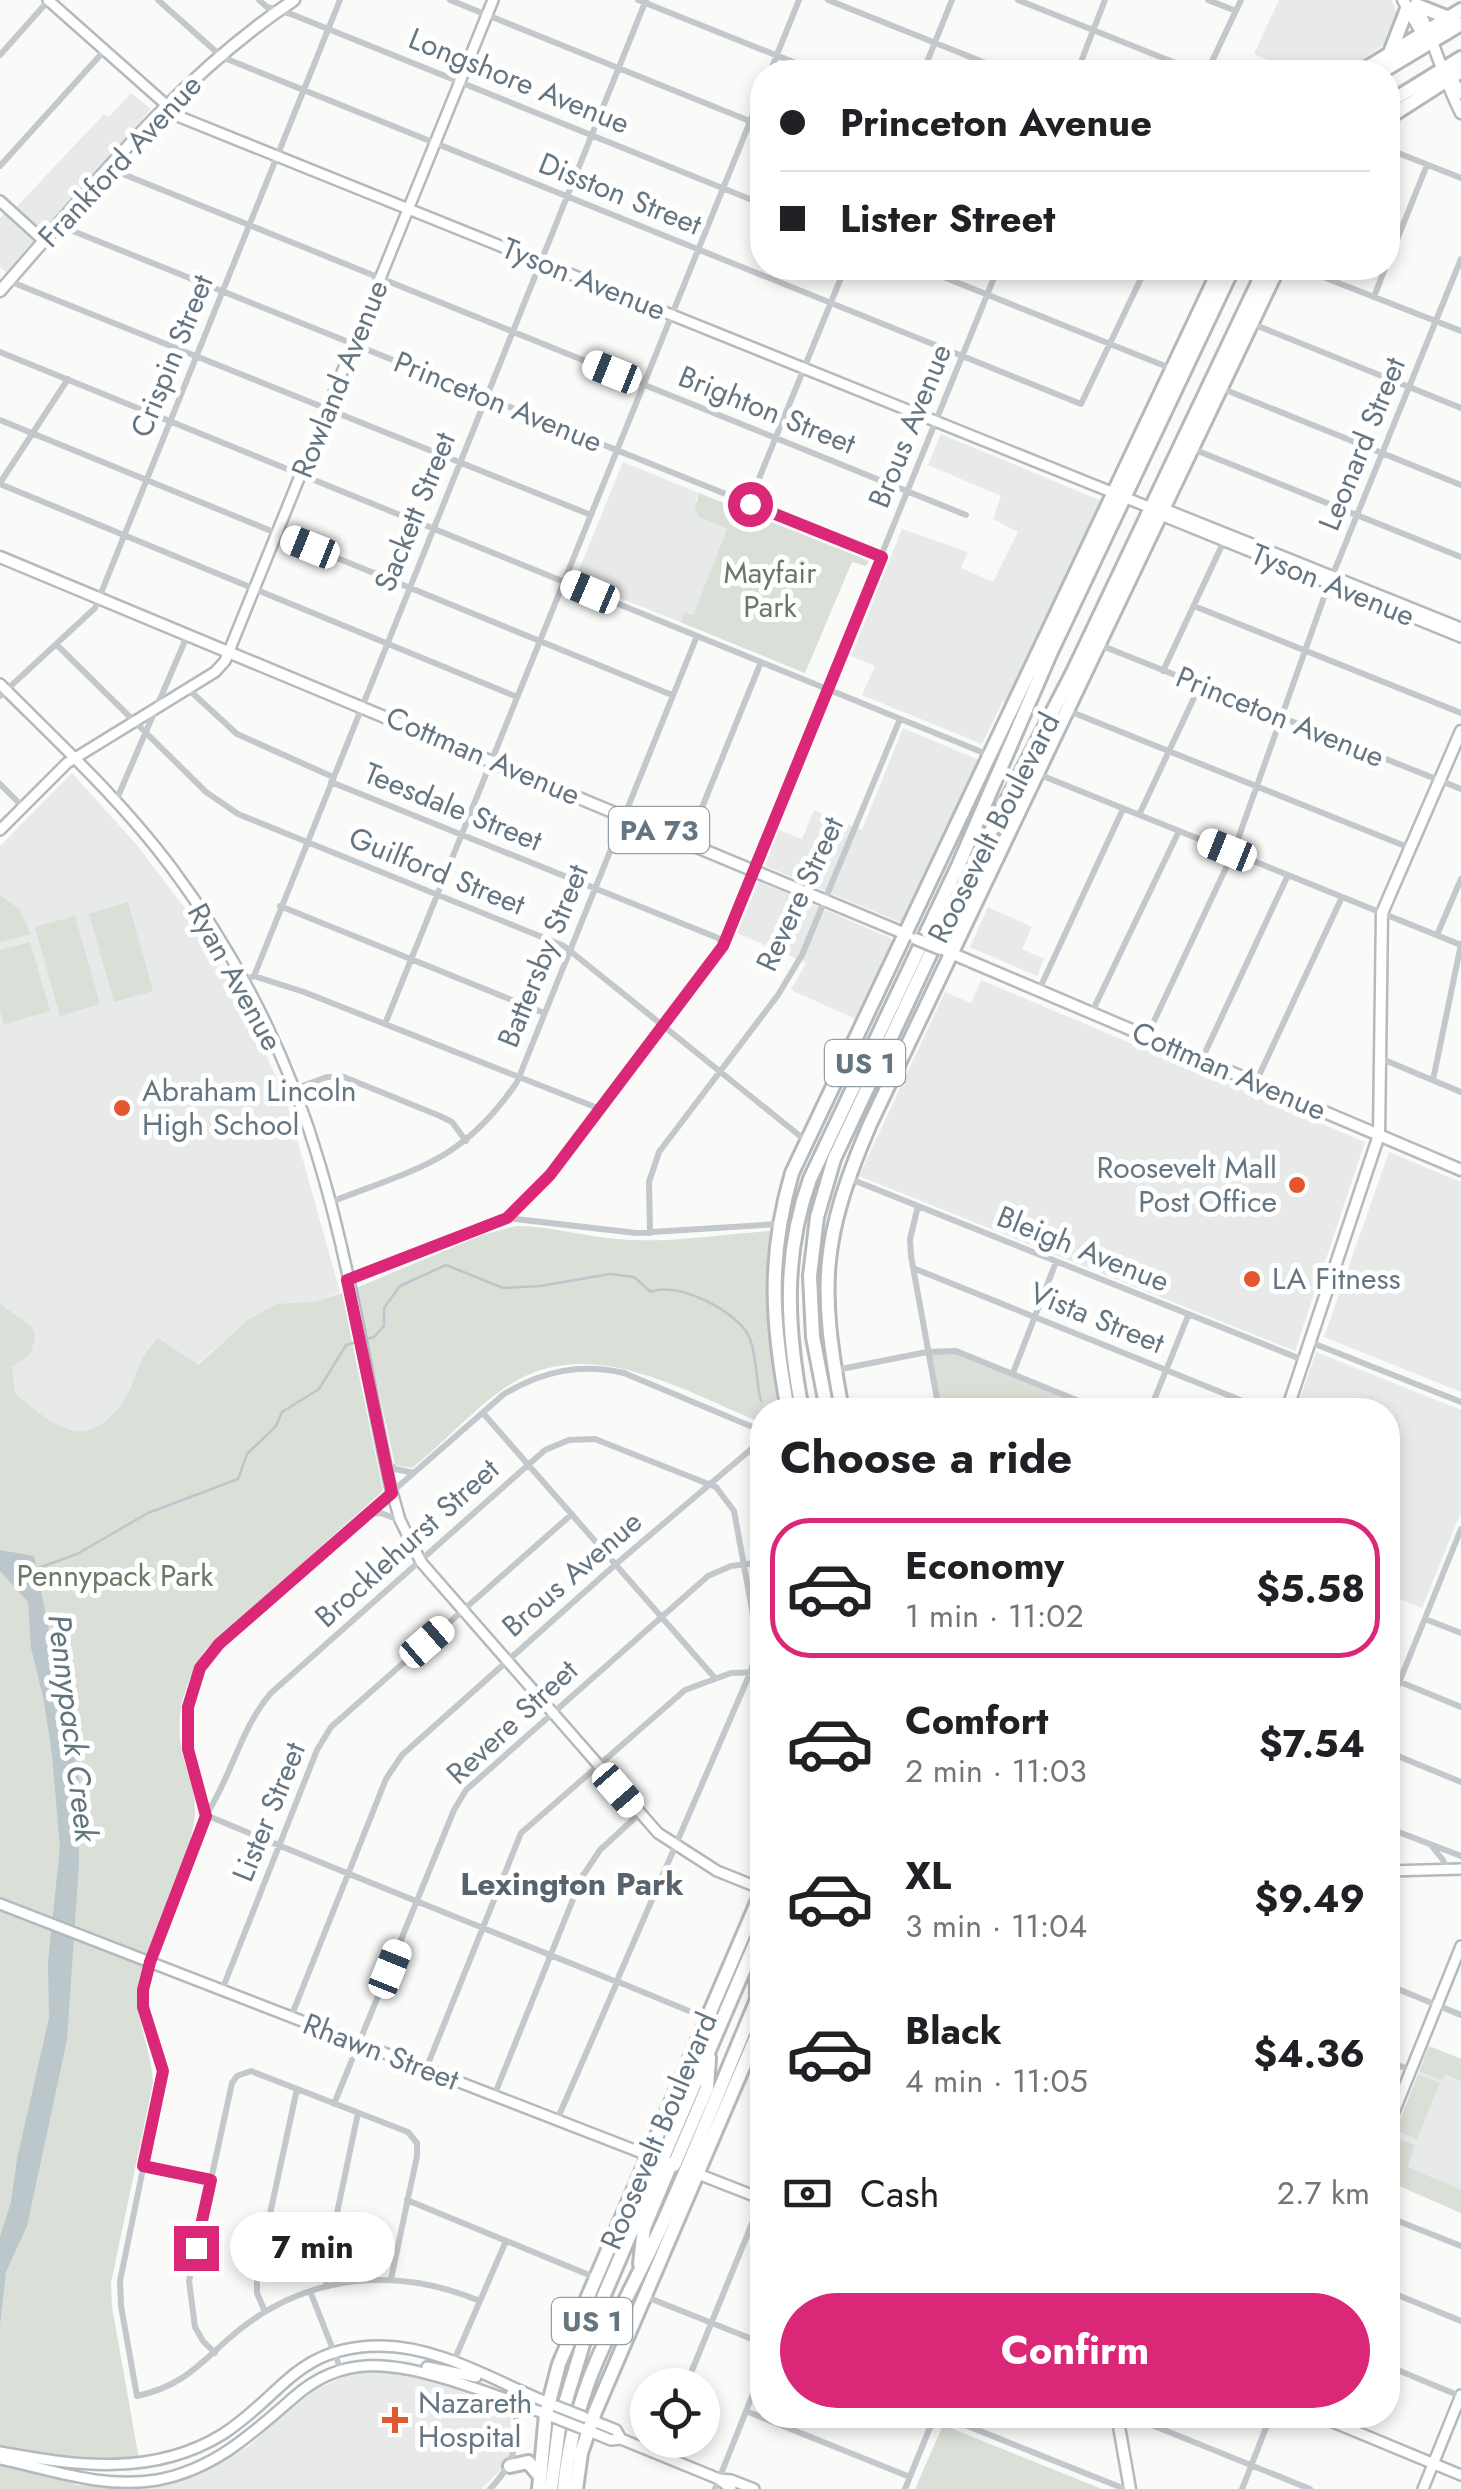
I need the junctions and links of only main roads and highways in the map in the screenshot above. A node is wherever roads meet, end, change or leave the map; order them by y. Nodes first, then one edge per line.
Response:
1 (294, 0) edge
2 (1407, 3) edge
3 (1457, 17) edge
4 (1426, 36) junction
5 (1390, 52) junction
6 (1461, 58) edge
7 (1378, 60) edge
8 (1396, 60) edge
9 (1450, 74) edge
10 (1461, 93) edge
11 (1400, 97) edge
12 (1400, 109) edge
13 (1461, 114) edge
14 (1214, 280) edge
15 (1227, 280) edge
16 (1261, 280) edge
17 (1272, 280) edge
18 (0, 292) edge
19 (1119, 495) junction
20 (1159, 510) junction
21 (0, 556) edge
22 (1122, 570) junction
23 (1099, 644) junction
24 (1461, 731) edge
25 (1015, 733) junction
26 (974, 790) junction
27 (910, 936) junction
28 (946, 951) junction
29 (870, 1124) junction
30 (1379, 1135) junction
31 (1461, 1170) edge
32 (820, 1202) junction
33 (786, 1398) edge
34 (800, 1398) edge
35 (825, 1398) edge
36 (840, 1398) edge
37 (1290, 1398) edge
38 (750, 1923) edge
39 (750, 1950) edge
40 (715, 2019) junction
41 (750, 2044) edge
42 (673, 2165) junction
43 (1119, 2428) edge
44 (510, 2466) road end
45 (539, 2482) edge
46 (551, 2489) edge
47 (564, 2489) edge
48 (576, 2489) edge
49 (1128, 2489) edge

1 - 18 main road, Frankford Avenue
2 - 3 highway
2 - 4 main road
2 - 5 highway
3 - 4 highway
4 - 5 highway
4 - 8 highway
4 - 9 main road
5 - 7 highway
6 - 9 highway
9 - 10 main road
9 - 11 highway
9 - 12 highway
9 - 13 main road
14 - 19 highway, Roosevelt Boulevard / US 1
15 - 19 highway, Roosevelt Boulevard / US 1
16 - 20 highway, Roosevelt Boulevard / US 1
17 - 20 highway, Roosevelt Boulevard / US 1
19 - 25 highway, Roosevelt Boulevard / US 1
19 - 26 highway, Roosevelt Boulevard / US 1
20 - 22 highway, Roosevelt Boulevard / US 1
20 - 23 highway, Roosevelt Boulevard / US 1
21 - 27 main road, Cottman Avenue / PA 73
22 - 23 highway
22 - 32 highway, Roosevelt Boulevard / US 1
23 - 28 highway, Roosevelt Boulevard / US 1
24 - 30 main road
25 - 26 highway
25 - 34 highway, Roosevelt Boulevard / US 1
26 - 27 highway, Roosevelt Boulevard / US 1
27 - 28 main road, Cottman Avenue / PA 73, bridge
27 - 33 highway, Roosevelt Boulevard / US 1
28 - 29 highway, Roosevelt Boulevard / US 1
28 - 30 main road, Cottman Avenue / PA 73
29 - 32 highway
29 - 36 highway, Roosevelt Boulevard / US 1
30 - 31 main road, Cottman Avenue / PA 73
30 - 37 main road
32 - 35 highway, Roosevelt Boulevard / US 1
38 - 40 highway, Roosevelt Boulevard
39 - 40 highway, Roosevelt Boulevard
40 - 42 highway, Roosevelt Boulevard
40 - 42 highway, Roosevelt Boulevard / US 1
41 - 42 highway, Roosevelt Boulevard / US 1
42 - 45 highway, Roosevelt Boulevard / US 1
42 - 46 highway, Roosevelt Boulevard / US 1
42 - 47 highway, Roosevelt Boulevard / US 1
42 - 48 highway, Roosevelt Boulevard / US 1
43 - 49 main road
44 - 45 highway

